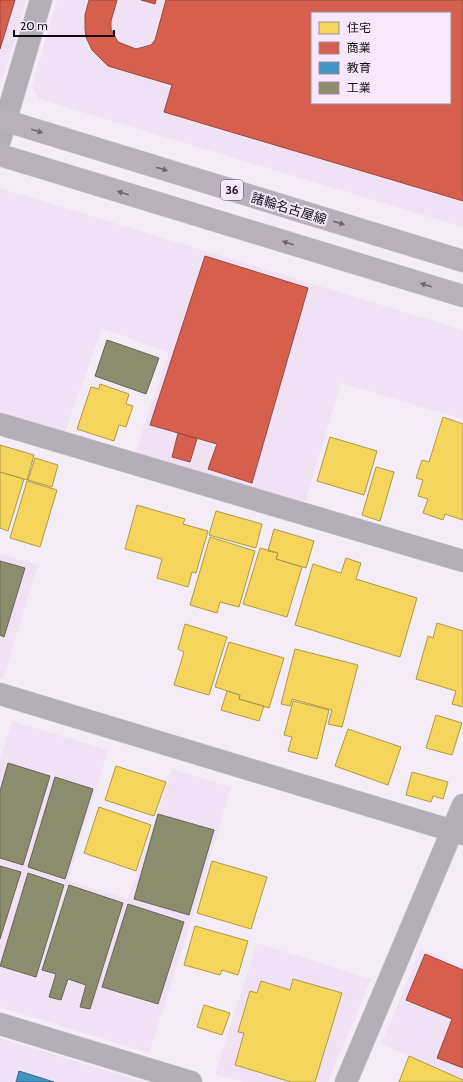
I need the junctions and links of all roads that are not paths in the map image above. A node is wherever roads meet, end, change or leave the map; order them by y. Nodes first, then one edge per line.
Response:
1 (41, 0) edge
2 (2, 126) edge
3 (0, 155) edge
4 (463, 261) edge
5 (463, 296) edge
6 (0, 424) edge
7 (463, 561) edge
8 (0, 694) edge
9 (463, 805) edge
10 (458, 832) edge
11 (0, 1024) edge
12 (191, 1082) edge
13 (346, 1082) edge

1 - 2 street
2 -> 4 main road, 諸輪名古屋線 / 36
5 -> 3 main road
6 - 7 street
8 - 10 street
9 - 10 street
10 - 13 street
11 - 12 street

